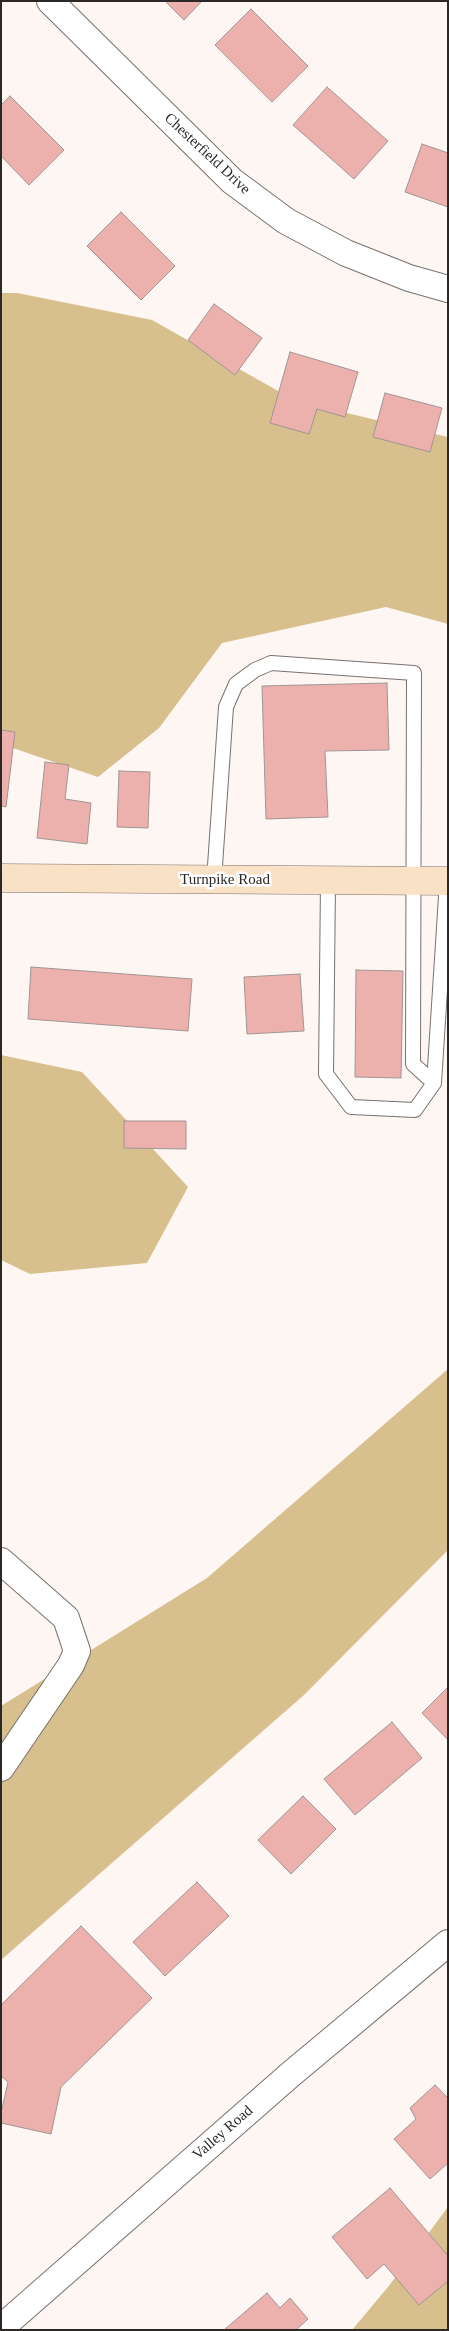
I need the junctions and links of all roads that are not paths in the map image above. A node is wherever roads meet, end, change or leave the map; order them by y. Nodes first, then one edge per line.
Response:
1 (50, 1) edge
2 (448, 289) edge
3 (1, 878) edge
4 (214, 880) junction
5 (328, 880) junction
6 (413, 880) junction
7 (447, 881) edge
8 (434, 1083) junction
9 (1, 1561) edge
10 (1, 1768) edge
11 (448, 1943) edge
12 (1, 2328) edge

1 - 2 street, Chesterfield Drive
3 - 4 street, Turnpike Road
4 - 5 street, Turnpike Road
4 - 6 lane
5 - 6 street, Turnpike Road
5 - 8 lane
6 - 7 street, Turnpike Road
6 - 8 lane
7 - 8 lane
9 - 10 street
11 - 12 street, Valley Road

